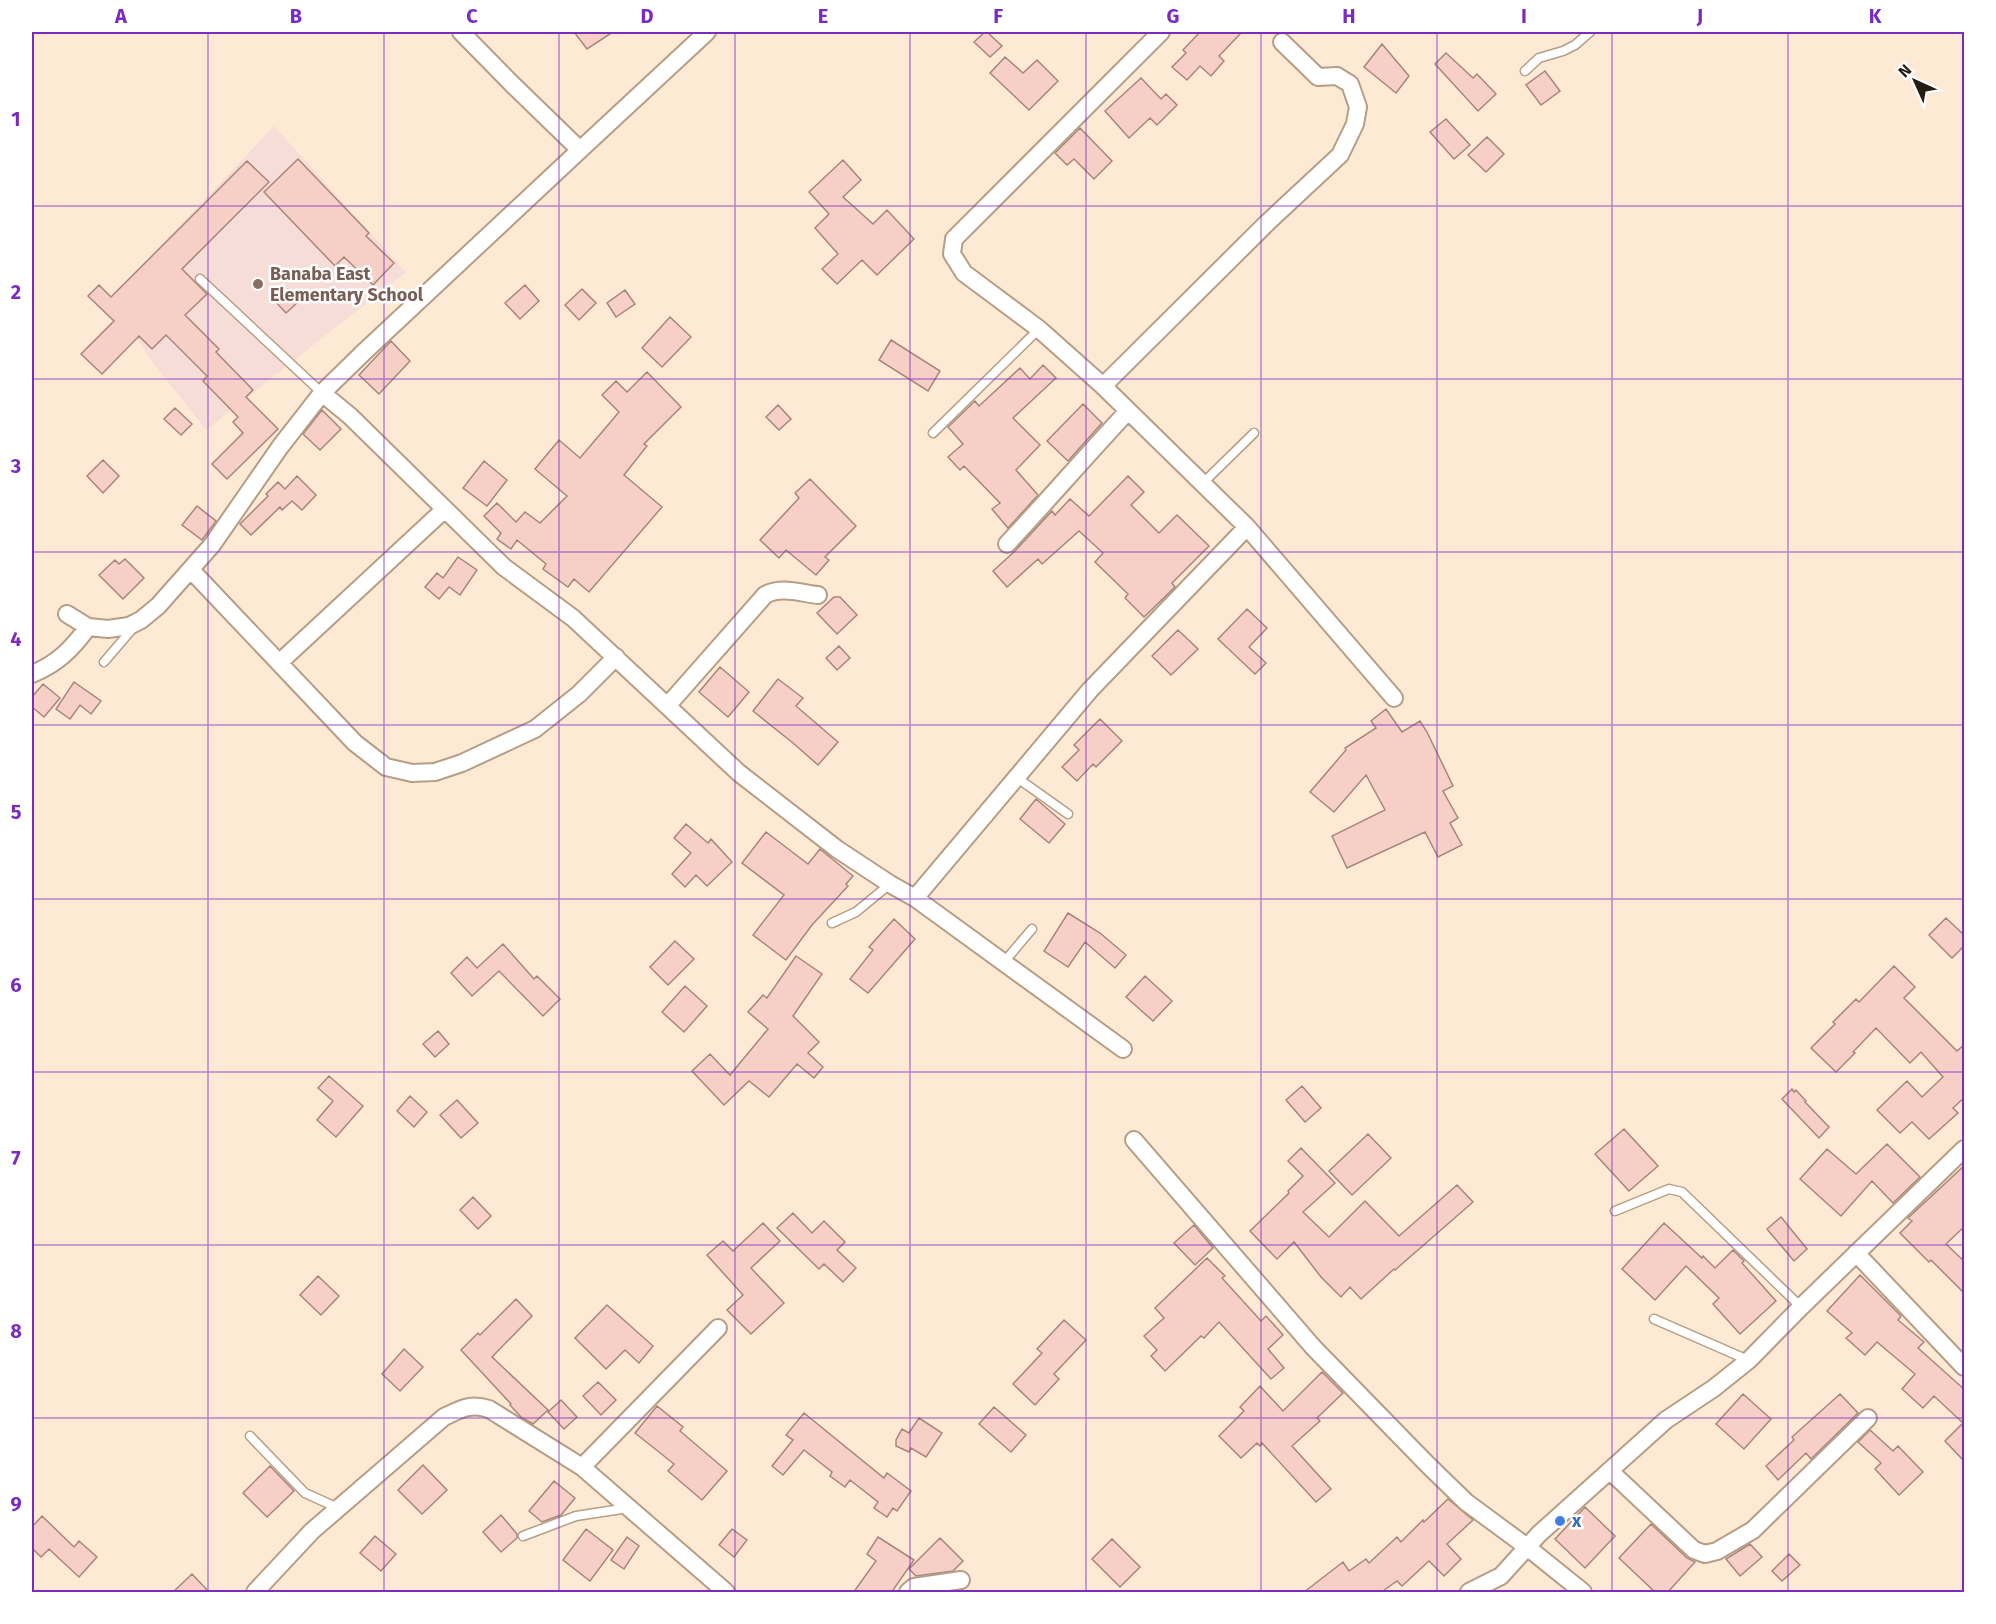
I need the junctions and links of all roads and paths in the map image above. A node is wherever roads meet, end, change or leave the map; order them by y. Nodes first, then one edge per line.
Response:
1 (461, 32) edge
2 (707, 32) edge
3 (1161, 32) edge
4 (1590, 32) edge
5 (1282, 42) dead end
6 (1525, 72) dead end
7 (580, 150) junction
8 (200, 279) dead end
9 (1039, 329) junction
10 (1103, 386) junction
11 (322, 393) junction
12 (1128, 411) junction
13 (933, 433) dead end
14 (1254, 433) dead end
15 (1203, 483) junction
16 (445, 509) junction
17 (1246, 527) junction
18 (1007, 544) dead end
19 (191, 570) junction
20 (818, 596) dead end
21 (67, 614) dead end
22 (141, 620) junction
23 (88, 627) junction
24 (616, 657) junction
25 (104, 662) dead end
26 (280, 662) junction
27 (32, 674) edge
28 (1394, 698) dead end
29 (668, 705) junction
30 (1016, 776) junction
31 (1068, 814) dead end
32 (890, 884) junction
33 (915, 898) junction
34 (832, 923) dead end
35 (1032, 929) dead end
36 (1004, 962) junction
37 (1123, 1049) dead end
38 (1134, 1140) dead end
39 (1965, 1149) edge
40 (1615, 1211) dead end
41 (1856, 1253) junction
42 (1801, 1307) junction
43 (1654, 1319) dead end
44 (718, 1328) dead end
45 (1749, 1360) junction
46 (1965, 1367) edge
47 (1868, 1418) dead end
48 (250, 1436) dead end
49 (582, 1467) junction
50 (1610, 1471) junction
51 (338, 1508) junction
52 (629, 1508) junction
53 (524, 1536) dead end
54 (1527, 1547) junction
55 (961, 1580) dead end
56 (255, 1593) edge
57 (726, 1593) edge
58 (908, 1593) edge
59 (1468, 1593) edge
60 (1583, 1593) edge

1 - 7 street
2 - 7 street
3 - 9 street
4 - 6 lane
5 - 10 street
7 - 11 street
8 - 11 lane
9 - 10 street
9 - 13 lane
10 - 12 street
11 - 16 street
11 - 19 street
12 - 15 street
12 - 18 street
14 - 15 lane
15 - 17 street
16 - 24 street
16 - 26 street
17 - 28 street
17 - 30 street
19 - 22 street
19 - 26 street
20 - 29 street
21 - 23 street
22 - 23 street
22 - 25 lane
23 - 27 street
24 - 26 street
24 - 29 street
29 - 32 street
30 - 31 lane
30 - 33 street
32 - 33 street
32 - 34 lane
33 - 36 street
35 - 36 lane
36 - 37 street
38 - 54 street
39 - 41 street
40 - 42 lane
41 - 42 street
41 - 46 street
42 - 45 street
43 - 45 lane
44 - 49 street
45 - 50 street
47 - 50 street
48 - 51 lane
49 - 51 street
49 - 52 street
50 - 54 street
51 - 56 street
52 - 53 lane
52 - 57 street
54 - 59 street
54 - 60 street
55 - 58 street

